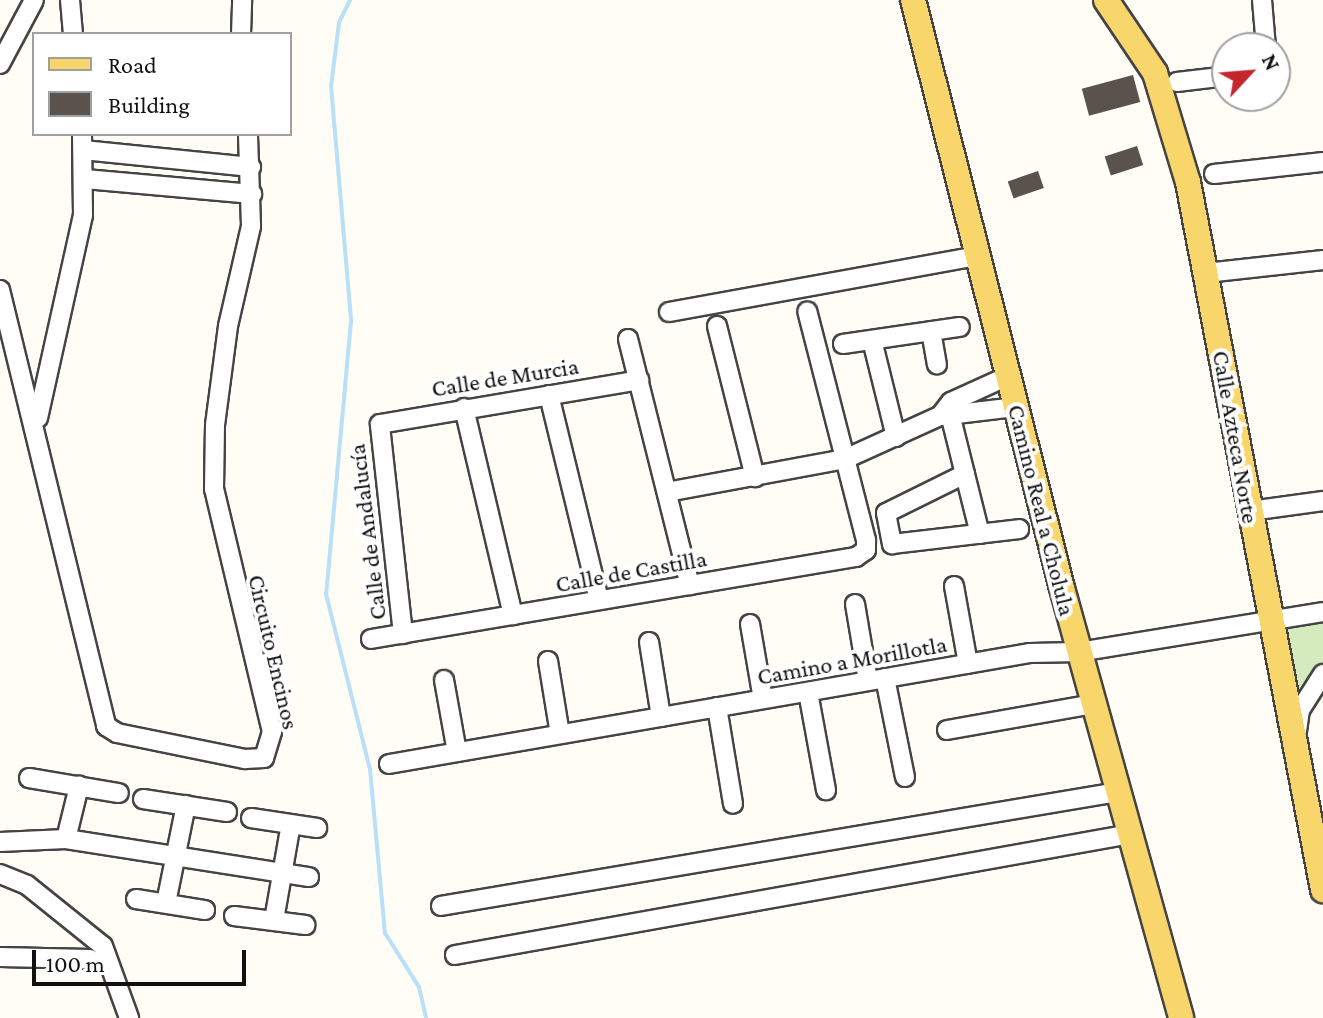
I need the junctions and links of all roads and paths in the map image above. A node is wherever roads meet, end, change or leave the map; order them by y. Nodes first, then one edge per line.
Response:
1 (34, 0) edge
2 (70, 0) edge
3 (242, 0) edge
4 (913, 0) edge
5 (1106, 0) edge
6 (1262, 0) edge
7 (73, 32) edge
8 (241, 32) edge
9 (1265, 32) edge
10 (0, 64) edge
11 (1211, 78) edge
12 (1177, 82) dead end
13 (248, 136) edge
14 (82, 142) edge
15 (1323, 162) edge
16 (251, 167) junction
17 (1214, 174) dead end
18 (85, 179) junction
19 (252, 194) junction
20 (978, 256) junction
21 (1323, 260) edge
22 (1206, 273) junction
23 (0, 290) edge
24 (807, 311) dead end
25 (669, 312) dead end
26 (717, 326) dead end
27 (960, 327) dead end
28 (931, 331) junction
29 (628, 339) dead end
30 (872, 340) junction
31 (843, 344) dead end
32 (937, 364) dead end
33 (1008, 376) junction
34 (639, 380) junction
35 (549, 395) junction
36 (968, 405) junction
37 (1016, 407) junction
38 (464, 408) junction
39 (946, 413) junction
40 (37, 424) junction
41 (380, 424) joint
42 (896, 437) junction
43 (845, 459) junction
44 (965, 474) junction
45 (755, 477) junction
46 (667, 492) junction
47 (1323, 501) edge
48 (1250, 511) junction
49 (1019, 529) dead end
50 (980, 534) junction
51 (690, 585) junction
52 (954, 586) dead end
53 (599, 600) junction
54 (855, 604) dead end
55 (1323, 612) edge
56 (513, 615) junction
57 (1270, 622) junction
58 (750, 624) dead end
59 (403, 634) junction
60 (371, 639) dead end
61 (649, 642) dead end
62 (1079, 652) junction
63 (548, 661) dead end
64 (968, 664) junction
65 (1323, 674) edge
66 (444, 680) dead end
67 (877, 680) junction
68 (808, 692) junction
69 (763, 699) junction
70 (1093, 704) junction
71 (717, 707) junction
72 (661, 717) junction
73 (947, 730) dead end
74 (560, 734) junction
75 (457, 752) junction
76 (1295, 754) junction
77 (389, 764) dead end
78 (905, 777) dead end
79 (29, 778) dead end
80 (79, 786) junction
81 (826, 790) dead end
82 (1118, 792) junction
83 (119, 793) dead end
84 (143, 799) dead end
85 (733, 804) dead end
86 (186, 805) junction
87 (227, 812) dead end
88 (251, 818) dead end
89 (291, 824) junction
90 (317, 828) dead end
91 (1131, 834) junction
92 (66, 839) junction
93 (0, 842) edge
94 (176, 854) junction
95 (281, 873) junction
96 (0, 874) edge
97 (309, 877) dead end
98 (1323, 890) edge
99 (136, 899) dead end
100 (166, 903) junction
101 (441, 906) dead end
102 (205, 910) dead end
103 (234, 916) dead end
104 (274, 920) junction
105 (305, 925) dead end
106 (455, 955) dead end
107 (0, 957) edge
108 (90, 959) dead end
109 (129, 1018) edge
110 (1181, 1018) edge

1 - 10 street
2 - 7 street
3 - 8 street
4 - 20 main road, Camino Real a Cholula
5 - 22 main road, Calle Azteca Norte
6 - 9 street
11 - 12 street
13 - 16 street, Circuito Encinos
14 - 16 street
14 - 18 street, Circuito Encinos
15 - 17 street
16 - 19 street, Circuito Encinos
18 - 19 street
18 - 40 street, Circuito Encinos
19 - 40 street, Circuito Encinos
20 - 25 street
20 - 33 main road, Camino Real a Cholula
21 - 22 street
22 - 48 main road, Calle Azteca Norte
23 - 40 street, Circuito Encinos
24 - 43 street
26 - 45 street
27 - 28 street
28 - 30 street
28 - 32 street
29 - 34 street
30 - 31 street
30 - 42 street
33 - 36 street
33 - 37 main road, Camino Real a Cholula
34 - 35 street, Calle de Murcia
34 - 46 street
35 - 38 street, Calle de Murcia
35 - 53 street
36 - 37 street
36 - 39 street
37 - 62 main road, Camino Real a Cholula
38 - 41 street, Calle de Murcia
38 - 56 street
39 - 42 street
39 - 44 street
41 - 59 street, Calle de Andalucía
42 - 43 street
43 - 45 street
43 - 51 street, Calle de Castilla
44 - 50 street
44 - 50 street
45 - 46 street
46 - 51 street
47 - 48 street
48 - 57 main road, Calle Azteca Norte
49 - 50 street
51 - 53 street, Calle de Castilla
52 - 64 street
53 - 56 street, Calle de Castilla
54 - 67 street
55 - 57 street, Camino a Morillotla
56 - 59 street, Calle de Castilla
57 - 62 street, Camino a Morillotla
57 - 76 main road, Calle Azteca Norte
58 - 69 street
59 - 60 street, Calle de Castilla
61 - 72 street
62 - 64 street, Camino a Morillotla
62 - 70 main road, Camino Real a Cholula
63 - 74 street
64 - 67 street, Camino a Morillotla
65 - 76 street
66 - 75 street
67 - 68 street, Camino a Morillotla
67 - 78 street
68 - 69 street, Camino a Morillotla
68 - 81 street
69 - 71 street, Camino a Morillotla
70 - 73 street
70 - 82 main road, Camino Real a Cholula
71 - 72 street, Camino a Morillotla
71 - 85 street
72 - 74 street, Camino a Morillotla
74 - 75 street, Camino a Morillotla
75 - 77 street, Camino a Morillotla
76 - 98 main road, Calle Azteca Norte
79 - 80 street
80 - 83 street
80 - 92 street
82 - 91 main road, Camino Real a Cholula
82 - 101 street
84 - 86 street
86 - 87 street
86 - 94 street
88 - 89 street
89 - 90 street
89 - 95 street
91 - 106 street
91 - 110 main road, Camino Real a Cholula
92 - 93 street
92 - 94 street
94 - 95 street
94 - 100 street
95 - 97 street
95 - 104 street
96 - 109 street
99 - 100 street
100 - 102 street
103 - 104 street
104 - 105 street
107 - 108 street

